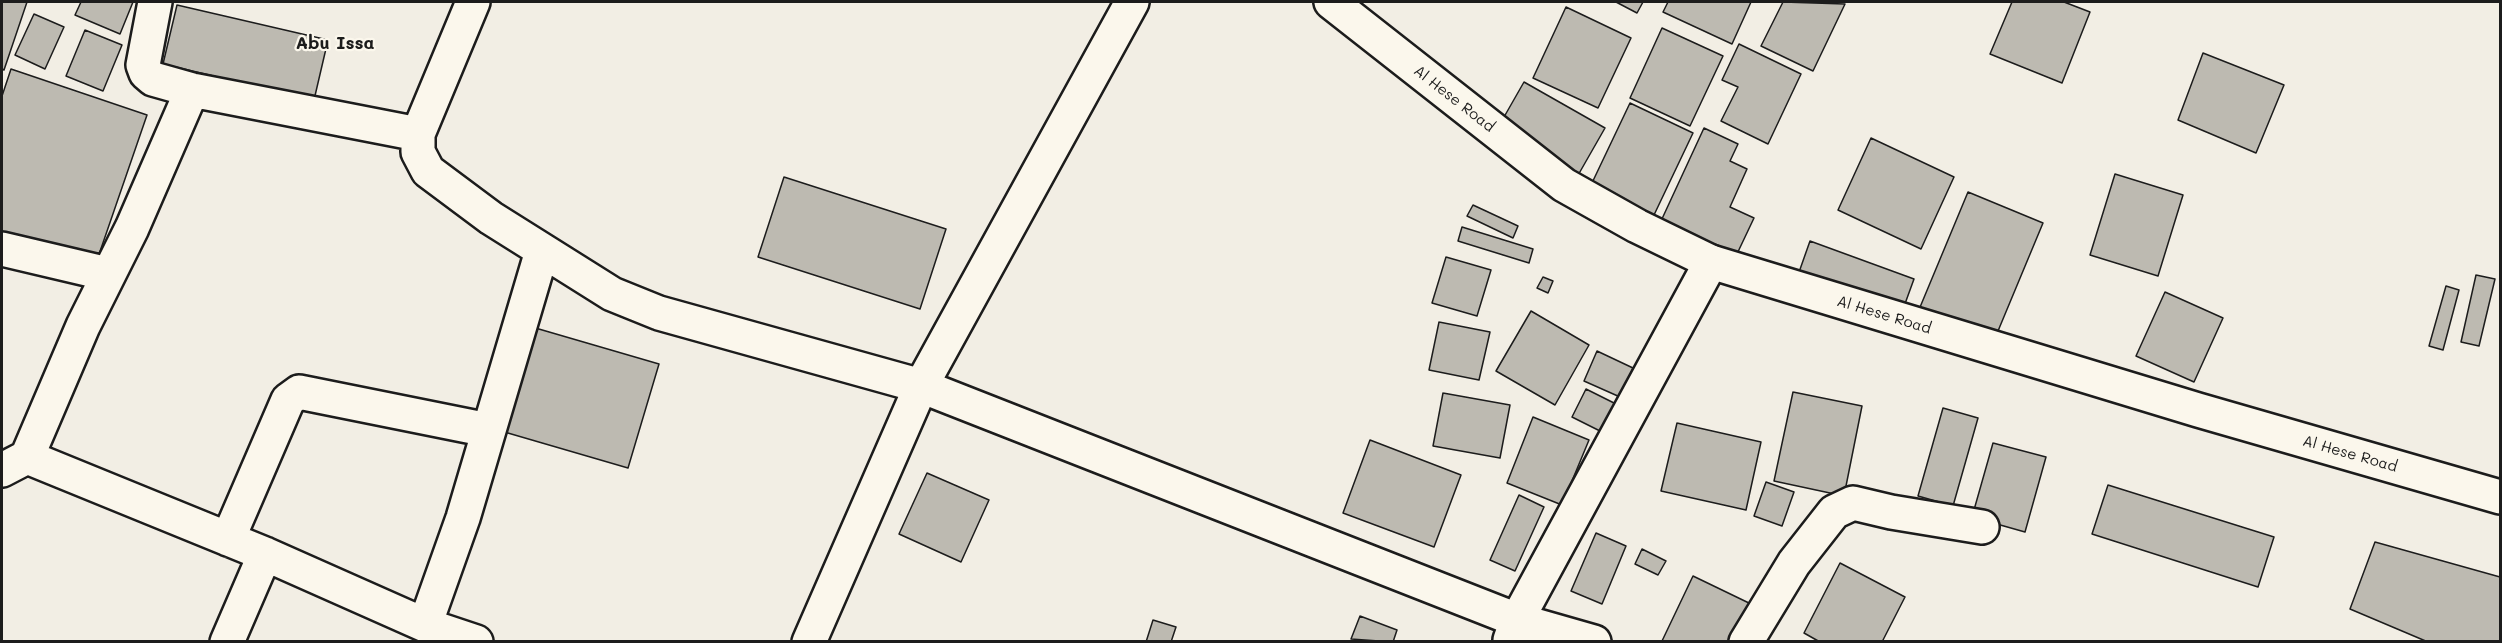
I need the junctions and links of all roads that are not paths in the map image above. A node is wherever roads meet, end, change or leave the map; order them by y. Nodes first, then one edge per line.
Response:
1 (155, 2) edge
2 (472, 2) edge
3 (1132, 2) edge
4 (1332, 2) edge
5 (192, 90) junction
6 (418, 134) junction
7 (2, 249) edge
8 (542, 251) junction
9 (1711, 262) junction
10 (108, 274) junction
11 (921, 386) junction
12 (488, 430) junction
13 (14, 463) edge
14 (2500, 497) edge
15 (1982, 527) dead end
16 (228, 539) junction
17 (265, 554) junction
18 (425, 625) junction
19 (1514, 631) edge
20 (226, 642) edge
21 (476, 642) edge
22 (809, 642) edge
23 (1594, 642) edge
24 (1746, 642) edge

1 - 5 street
2 - 6 street
3 - 11 street
4 - 9 street, Al Hese Road
5 - 6 street
5 - 10 street
6 - 8 street
7 - 10 street
8 - 11 street
8 - 12 street
9 - 14 street, Al Hese Road
9 - 19 street
10 - 13 street
11 - 19 street
11 - 22 street
12 - 16 street
12 - 18 street
13 - 16 street
15 - 24 street
16 - 17 street
17 - 18 street
17 - 20 street
18 - 21 street
19 - 23 street

